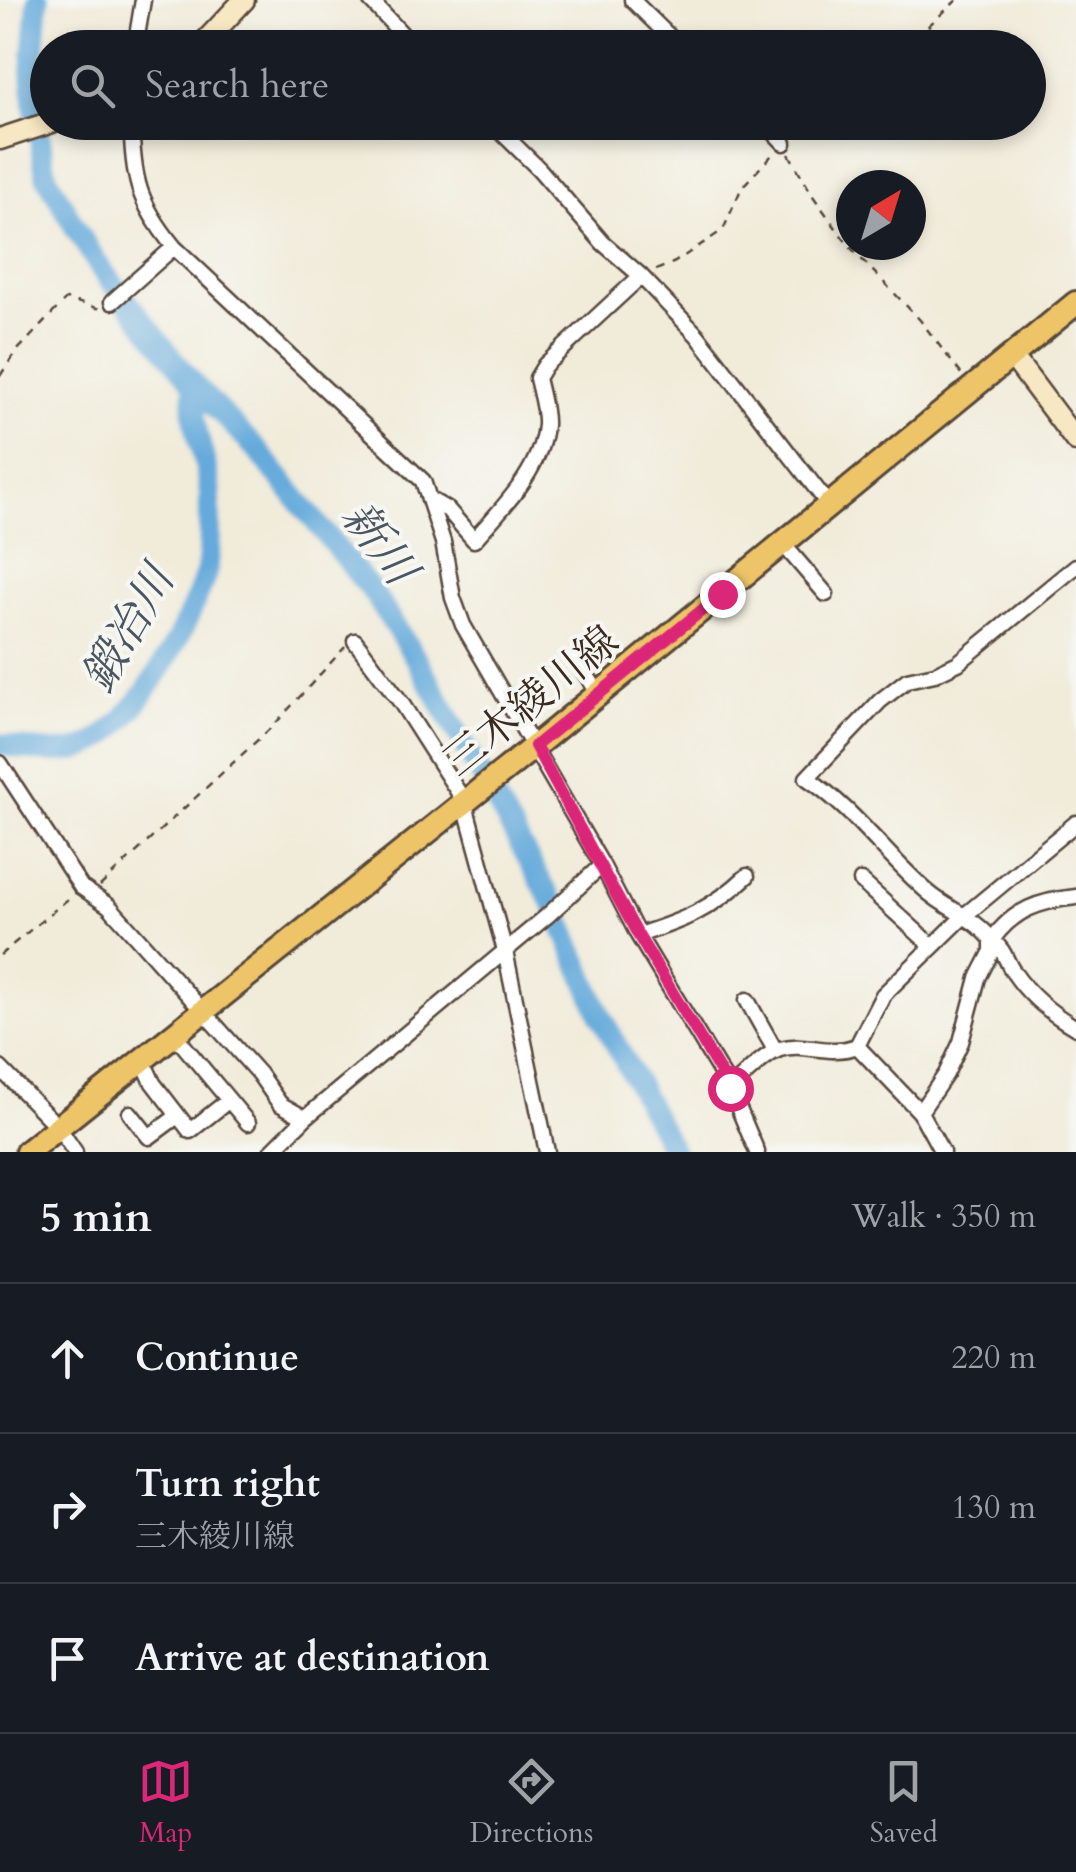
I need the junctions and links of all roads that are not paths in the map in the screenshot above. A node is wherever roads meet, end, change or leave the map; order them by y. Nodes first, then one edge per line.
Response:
1 (143, 0) edge
2 (244, 0) edge
3 (370, 0) edge
4 (632, 0) edge
5 (139, 30) edge
6 (216, 30) edge
7 (399, 30) edge
8 (663, 30) edge
9 (30, 129) edge
10 (3, 138) edge
11 (133, 140) edge
12 (510, 140) edge
13 (781, 140) edge
14 (784, 143) road end
15 (174, 248) junction
16 (641, 276) junction
17 (112, 302) road end
18 (1076, 303) edge
19 (1013, 357) junction
20 (1076, 440) edge
21 (429, 499) junction
22 (829, 505) junction
23 (782, 544) junction
24 (1076, 566) edge
25 (826, 594) dead end
26 (355, 641) road end
27 (576, 659) dead end
28 (599, 694) junction
29 (528, 752) junction
30 (0, 763) edge
31 (469, 798) junction
32 (1076, 824) edge
33 (597, 871) junction
34 (746, 876) dead end
35 (860, 881) dead end
36 (1076, 897) edge
37 (964, 916) junction
38 (638, 935) junction
39 (992, 940) junction
40 (932, 946) junction
41 (505, 951) junction
42 (748, 1000) dead end
43 (202, 1011) junction
44 (1076, 1028) edge
45 (174, 1034) junction
46 (857, 1046) junction
47 (775, 1050) junction
48 (142, 1059) junction
49 (0, 1068) edge
50 (730, 1088) junction
51 (229, 1100) junction
52 (920, 1112) junction
53 (130, 1113) dead end
54 (176, 1117) junction
55 (304, 1118) junction
56 (248, 1122) dead end
57 (58, 1127) junction
58 (276, 1150) edge
59 (27, 1152) edge
60 (74, 1152) edge
61 (547, 1152) edge
62 (757, 1152) edge
63 (942, 1152) edge

1 - 5 street
2 - 6 street
3 - 7 street
4 - 8 street
9 - 10 street
11 - 15 street
12 - 16 street
13 - 14 street
15 - 17 street
15 - 21 street
16 - 21 street
16 - 22 street
18 - 19 main road, 三木綾川線
19 - 20 street
19 - 22 main road, 三木綾川線
21 - 29 street
22 - 23 main road, 三木綾川線
23 - 25 street
23 - 28 main road, 三木綾川線
24 - 37 street
26 - 31 street
27 - 28 street
28 - 29 main road, 三木綾川線
29 - 31 main road, 三木綾川線
29 - 33 street
30 - 43 street
31 - 41 street
31 - 43 main road, 三木綾川線
32 - 37 street
33 - 38 street
33 - 41 street
34 - 38 street
35 - 40 street
36 - 39 street
37 - 39 street
37 - 40 street
38 - 50 street
39 - 44 street
39 - 52 street
40 - 46 street
41 - 55 street
41 - 61 street
42 - 47 street
43 - 45 main road, 三木綾川線
43 - 55 street
45 - 48 main road, 三木綾川線
45 - 51 street
46 - 47 street
46 - 52 street
47 - 50 street
48 - 54 street
48 - 57 main road, 三木綾川線
49 - 57 street
50 - 62 street
51 - 54 street
51 - 56 street
52 - 63 street
53 - 54 street
55 - 58 street
57 - 59 main road, 三木綾川線
57 - 60 street

